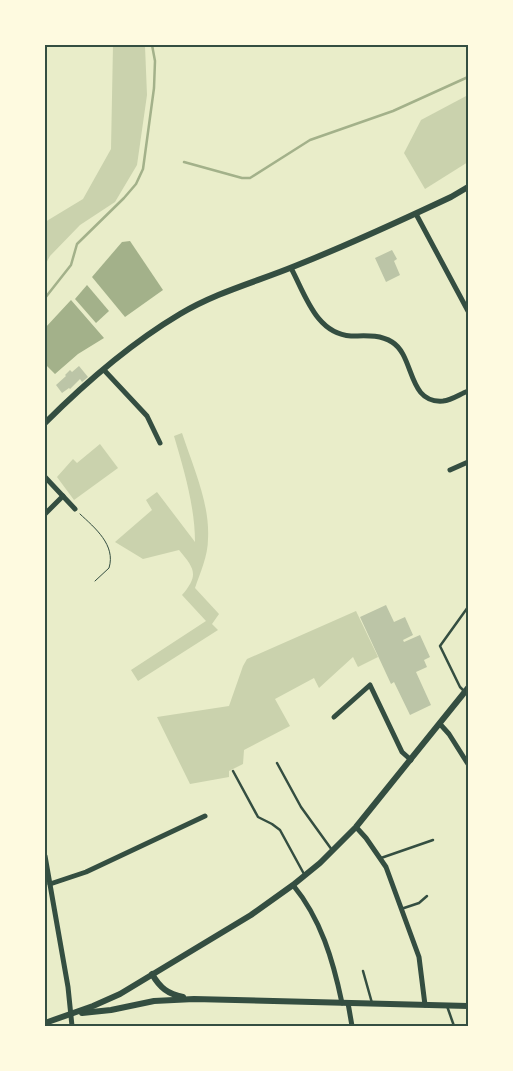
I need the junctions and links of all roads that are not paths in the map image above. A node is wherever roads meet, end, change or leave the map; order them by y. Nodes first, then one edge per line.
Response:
1 (468, 187) edge
2 (416, 214) junction
3 (291, 268) junction
4 (468, 312) edge
5 (104, 370) junction
6 (468, 391) edge
7 (45, 423) edge
8 (160, 443) dead end
9 (468, 462) edge
10 (450, 470) dead end
11 (45, 477) edge
12 (63, 496) junction
13 (75, 509) road end
14 (45, 514) edge
15 (468, 607) edge
16 (467, 690) edge
17 (334, 717) dead end
18 (440, 724) junction
19 (411, 760) junction
20 (277, 763) dead end
21 (468, 764) edge
22 (233, 771) dead end
23 (205, 816) dead end
24 (356, 826) junction
25 (434, 840) dead end
26 (333, 851) junction
27 (45, 856) edge
28 (381, 858) junction
29 (304, 876) junction
30 (50, 884) junction
31 (293, 885) junction
32 (427, 896) dead end
33 (402, 909) junction
34 (362, 971) dead end
35 (152, 974) junction
36 (194, 999) junction
37 (345, 1003) junction
38 (372, 1003) junction
39 (425, 1005) junction
40 (447, 1006) junction
41 (468, 1006) edge
42 (71, 1014) junction
43 (45, 1023) edge
44 (72, 1026) edge
45 (352, 1026) edge
46 (454, 1026) edge

1 - 2 street
2 - 3 street
2 - 4 street
3 - 5 street
3 - 6 street
5 - 7 street
5 - 8 street
9 - 10 street
11 - 12 street
12 - 13 street
12 - 14 street
15 - 16 lane
16 - 18 street
17 - 19 street
18 - 19 street
18 - 21 street
19 - 24 street
20 - 26 lane
22 - 29 lane
23 - 30 street
24 - 26 street
24 - 28 street
25 - 28 lane
26 - 29 street
27 - 30 street
28 - 33 street
29 - 31 street
30 - 42 street
31 - 35 street
31 - 37 street
32 - 33 lane
33 - 39 street
34 - 38 lane
35 - 36 street
35 - 42 street
36 - 37 street
36 - 42 street
37 - 38 street
37 - 45 street
38 - 39 street
39 - 40 street
40 - 41 street
40 - 46 lane
42 - 43 street
42 - 44 street

